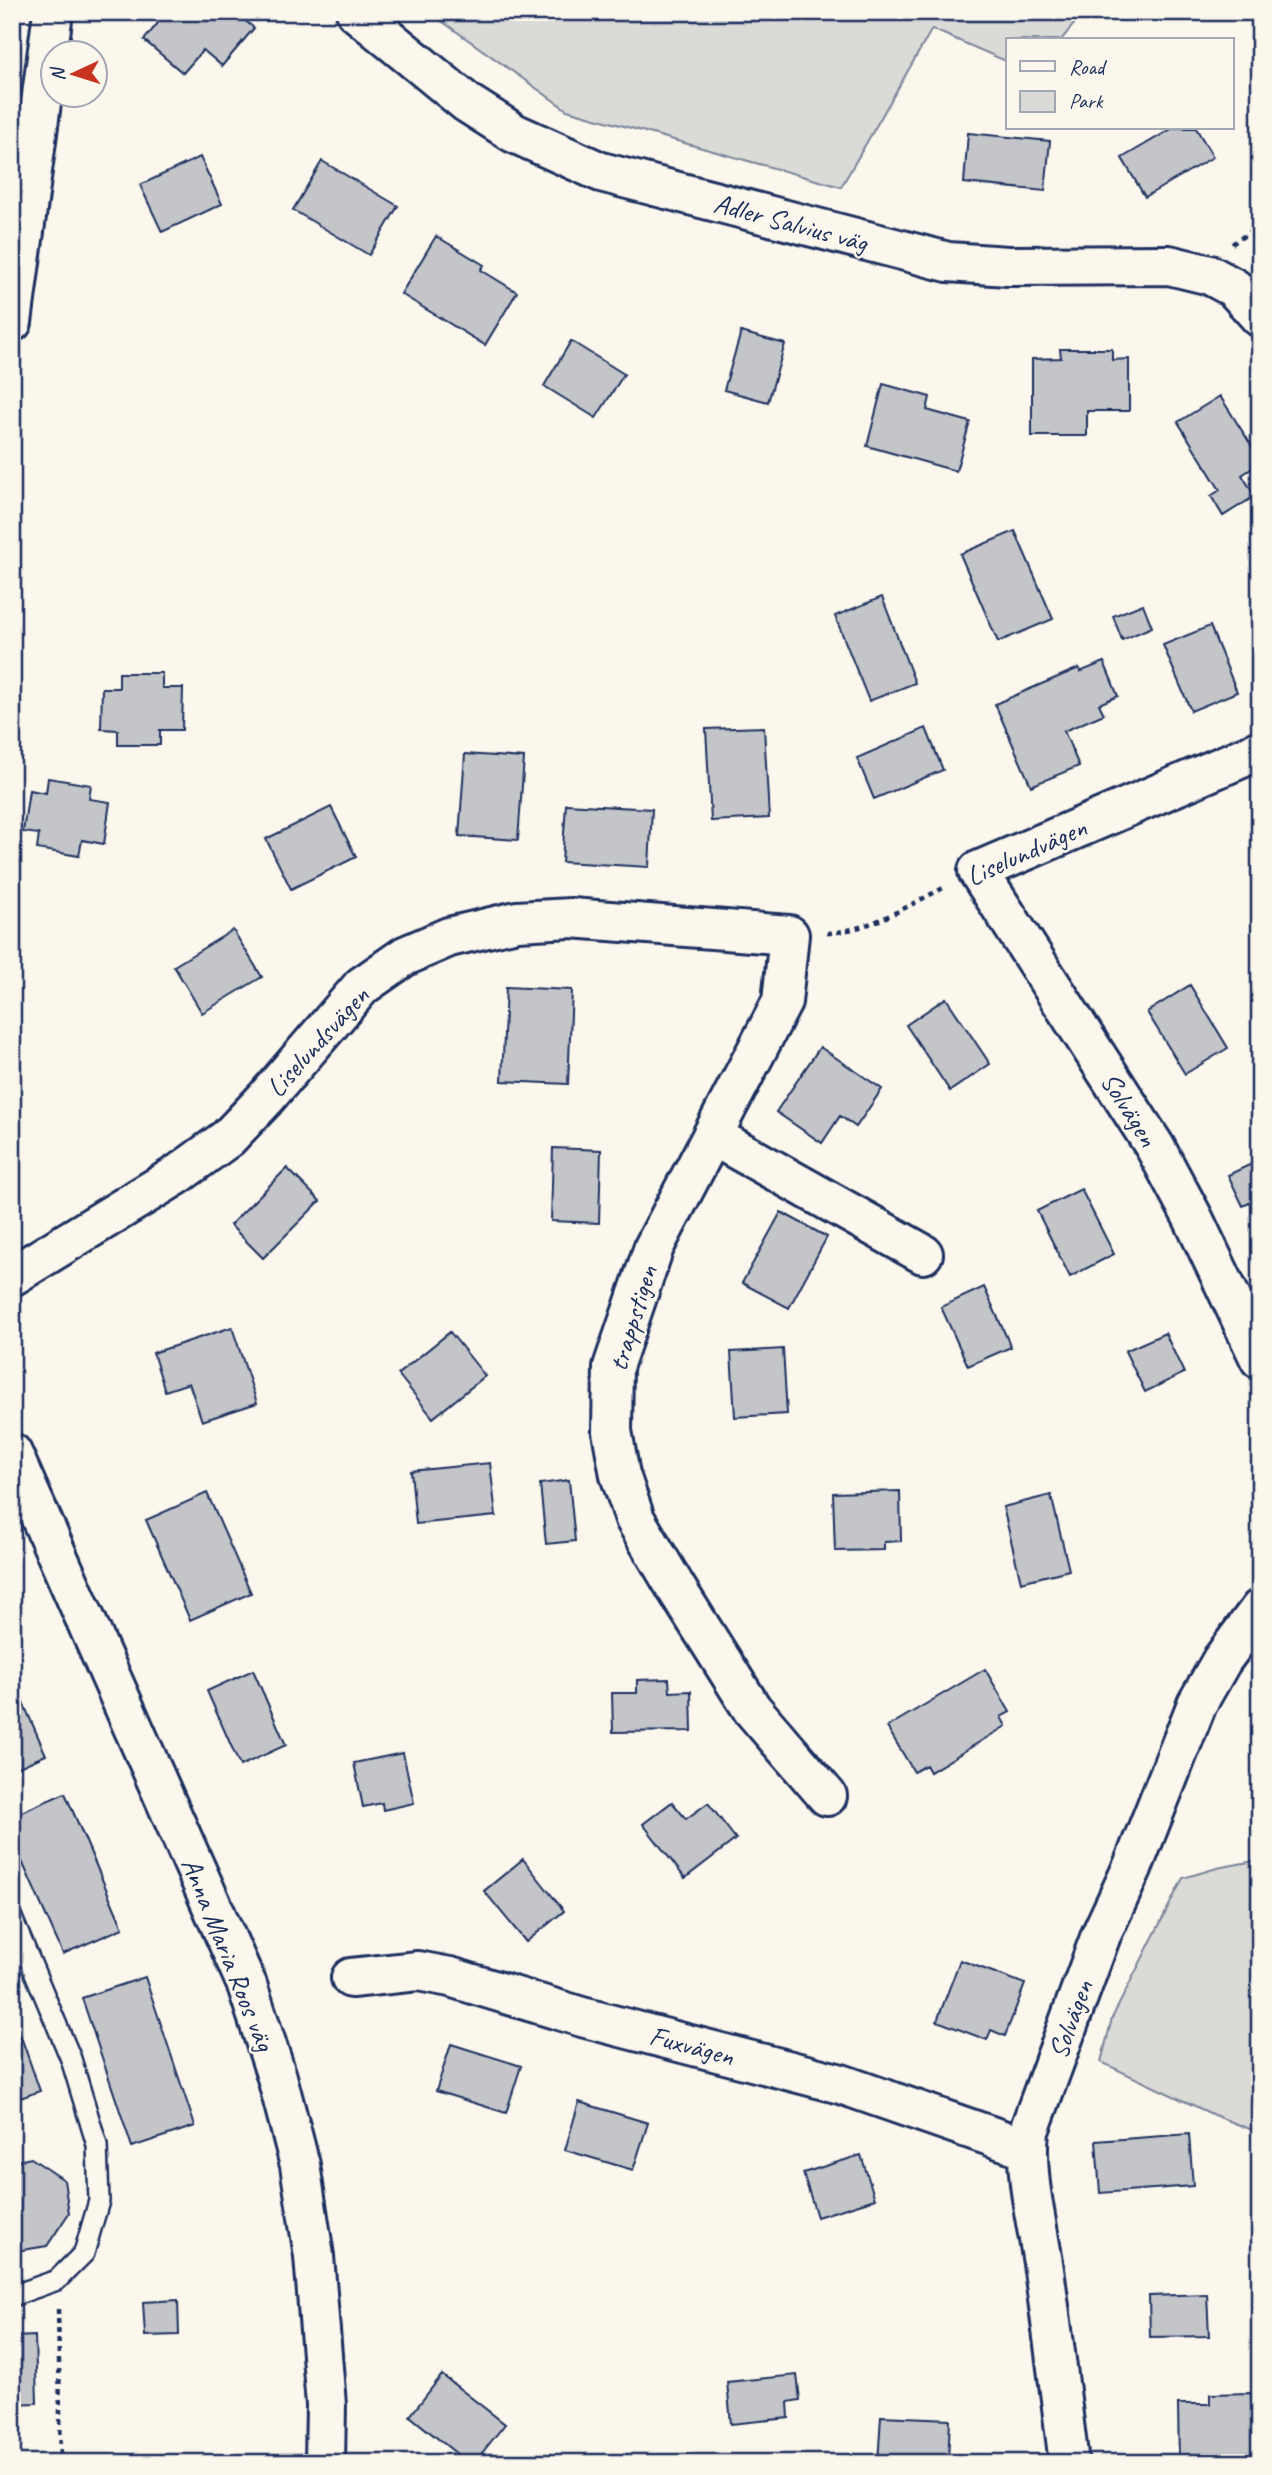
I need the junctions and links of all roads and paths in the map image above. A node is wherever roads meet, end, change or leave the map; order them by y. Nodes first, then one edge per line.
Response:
1 (53, 12) edge
2 (356, 12) edge
3 (1260, 317) edge
4 (12, 322) edge
5 (1260, 750) edge
6 (978, 871) junction
7 (789, 935) junction
8 (713, 1136) junction
9 (923, 1254) dead end
10 (12, 1276) edge
11 (1260, 1359) edge
12 (15, 1470) edge
13 (1260, 1609) edge
14 (827, 1796) dead end
15 (12, 1918) edge
16 (351, 1978) dead end
17 (1028, 2149) junction
18 (57, 2280) junction
19 (12, 2296) edge
20 (61, 2463) edge
21 (325, 2463) edge
22 (1069, 2463) edge

1 - 4 street
2 - 3 street, Adler Salvius väg
5 - 6 street, Liselundvägen
6 - 7 path, Liselundvägen
6 - 11 street, Solvägen
7 - 8 street, trappstigen
7 - 10 street, Liselundsvägen
8 - 9 street
8 - 14 street, trappstigen
12 - 21 street, Anna Maria Roos väg
13 - 17 street, Solvägen
15 - 18 lane
16 - 17 street, Fuxvägen
17 - 22 street, Solvägen
18 - 19 lane
18 - 20 path

